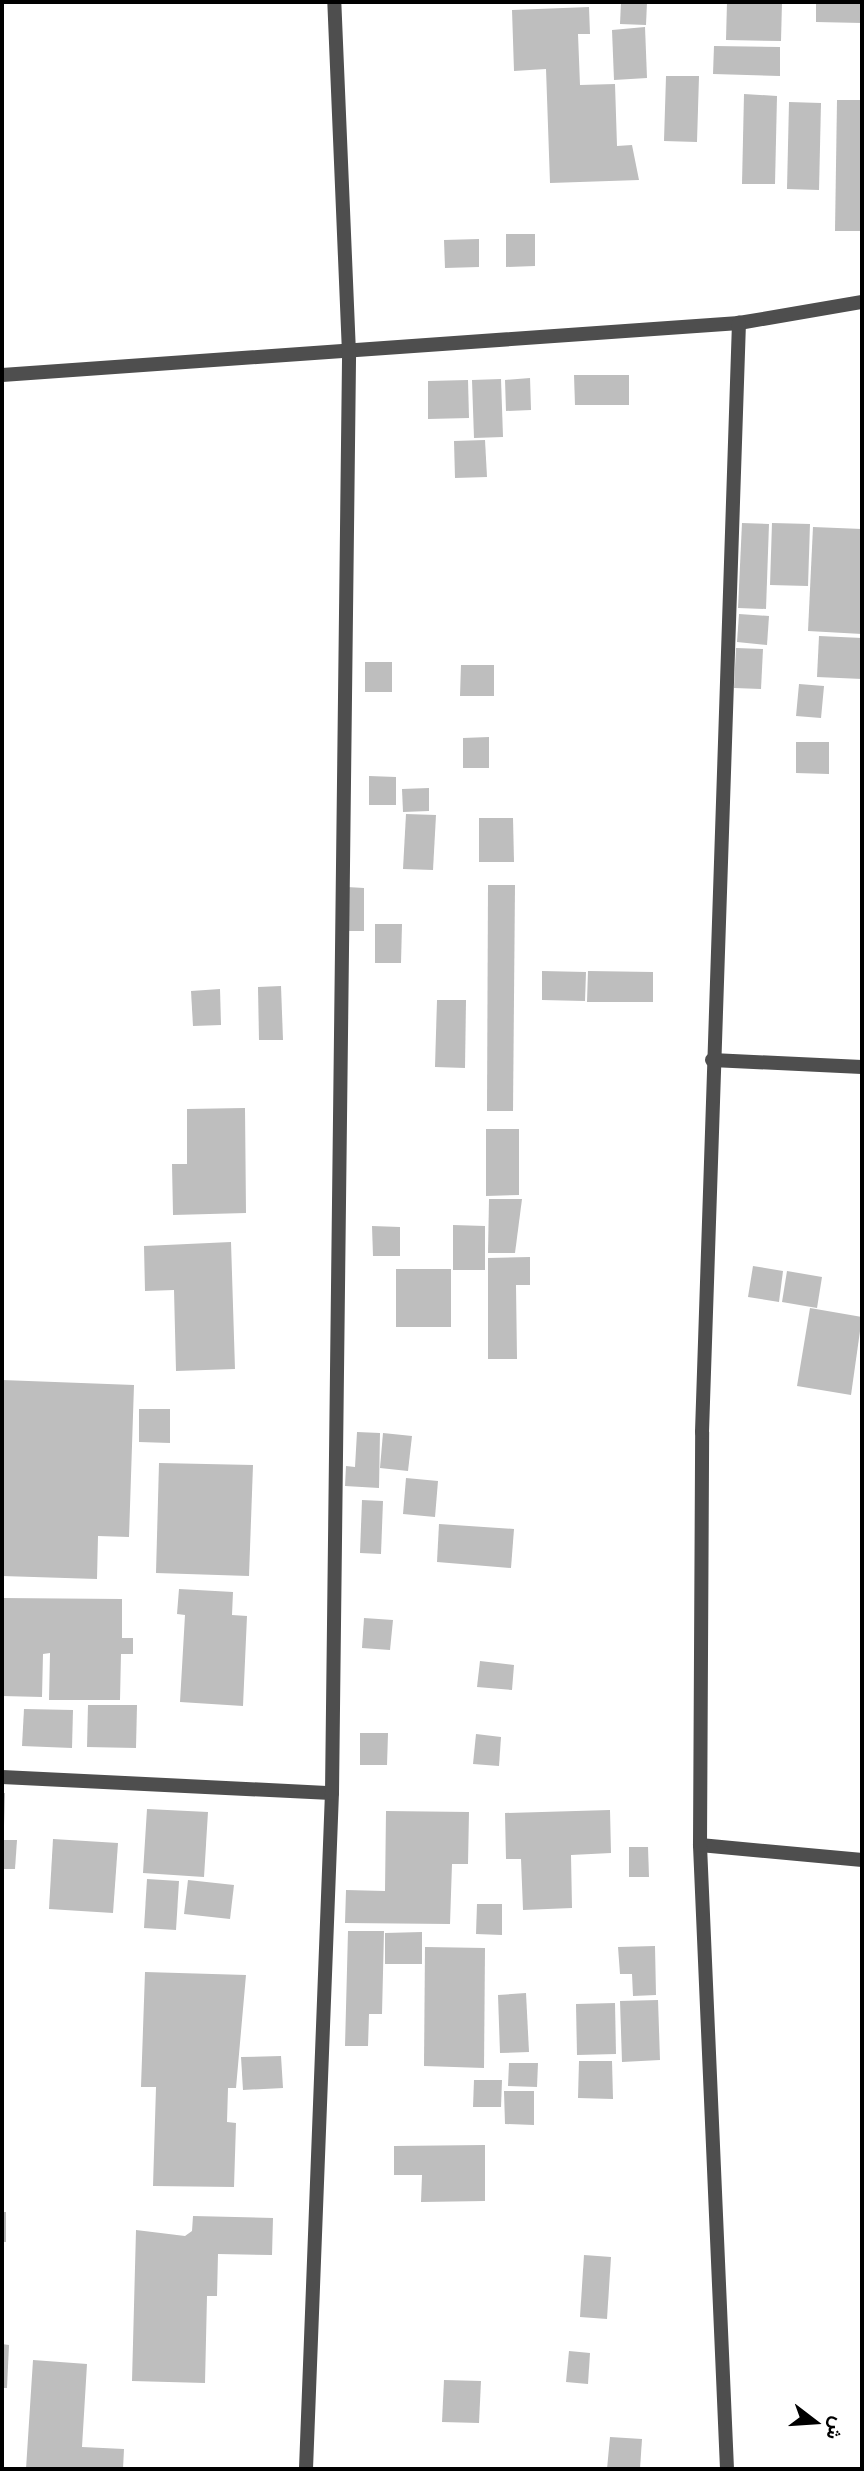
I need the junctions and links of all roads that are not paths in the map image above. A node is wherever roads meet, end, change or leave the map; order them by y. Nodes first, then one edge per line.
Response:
1 (334, 2) edge
2 (862, 302) edge
3 (739, 323) junction
4 (349, 353) junction
5 (2, 376) edge
6 (712, 1060) junction
7 (862, 1068) edge
8 (2, 1777) edge
9 (332, 1793) junction
10 (700, 1845) junction
11 (862, 1860) edge
12 (306, 2469) edge
13 (727, 2469) edge

1 - 4 street
2 - 3 street
3 - 4 street
3 - 6 street
4 - 5 street
4 - 9 street
6 - 7 street
6 - 10 street
8 - 9 street
9 - 12 street
10 - 11 street
10 - 13 street

